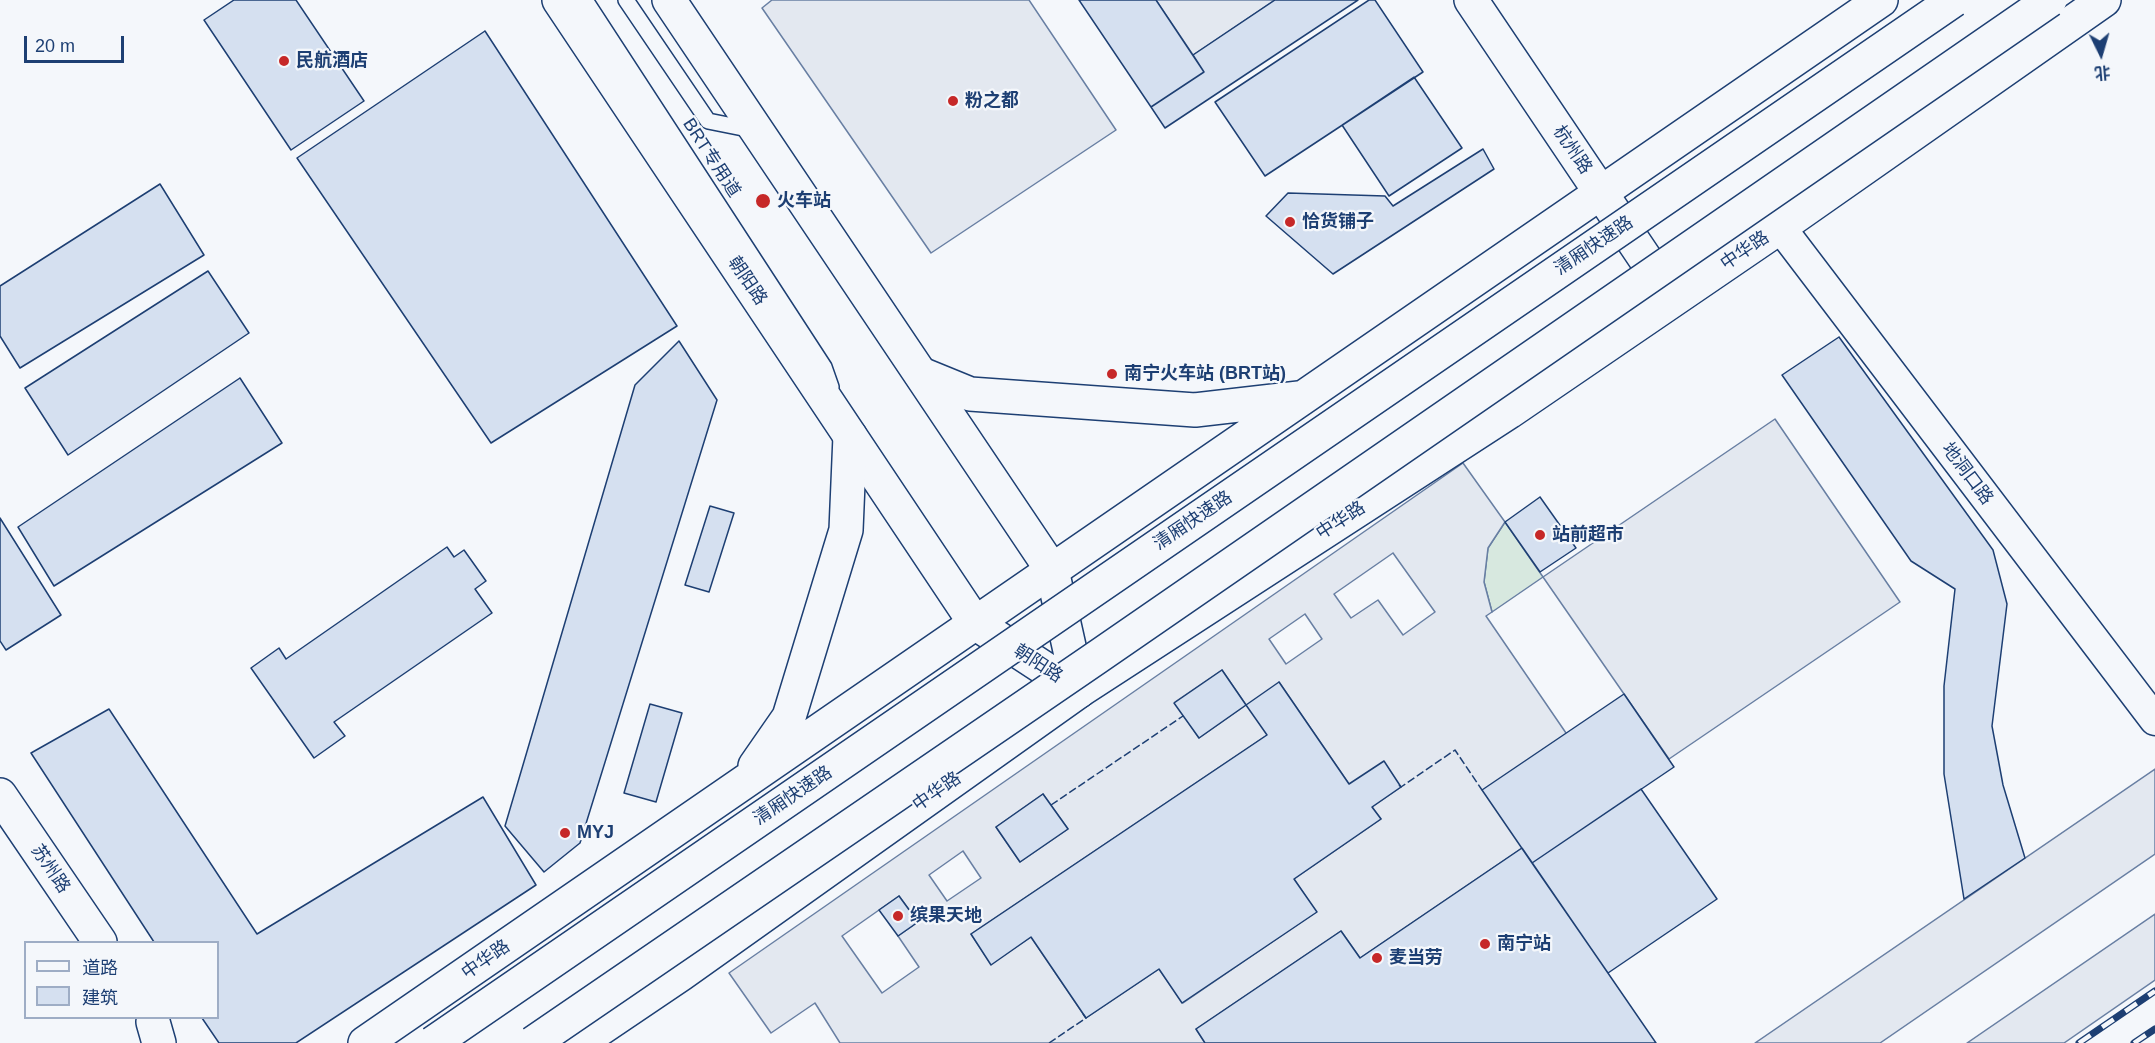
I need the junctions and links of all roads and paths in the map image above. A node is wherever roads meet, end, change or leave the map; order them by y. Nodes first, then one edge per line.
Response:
1 (559, 0) edge
2 (585, 0) edge
3 (626, 0) edge
4 (669, 0) edge
5 (1471, 0) edge
6 (1881, 0) edge
7 (1954, 0) edge
8 (2050, 0) edge
9 (2104, 0) edge
10 (755, 130) junction
11 (1600, 193) junction
12 (1780, 227) junction
13 (1673, 300) junction
14 (921, 374) junction
15 (1304, 397) junction
16 (850, 436) junction
17 (1052, 570) junction
18 (975, 623) junction
19 (1079, 691) junction
20 (2155, 720) edge
21 (743, 783) junction
22 (0, 795) edge
23 (99, 941) edge
24 (365, 1043) edge
25 (433, 1043) edge
26 (532, 1043) edge
27 (579, 1043) edge

1 - 16 main road, 朝阳路
2 - 16 lane, BRT专用道
3 - 10 lane, BRT专用道
4 - 10 main road, 朝阳路
5 - 11 main road, 杭州路
6 - 11 main road, 中华路
7 - 25 main road, 清厢快速路, bridge
8 - 26 main road, bridge
9 - 12 main road, 中华路
10 - 14 main road, 朝阳路
11 - 13 main road, 杭州路
11 - 15 main road, 中华路
12 - 13 main road, 中华路
12 - 20 street, 地洞口路
13 - 19 main road, 中华路
14 - 15 main road
14 - 17 main road, 朝阳路
15 - 17 main road, 中华路
16 - 18 main road, 朝阳路
16 - 21 main road
17 - 18 main road, 中华路
17 - 19 main road, 朝阳路
18 - 19 main road, 朝阳路
18 - 21 main road, 中华路
19 - 27 main road, 中华路
21 - 24 main road, 中华路
22 - 23 main road, 苏州路

